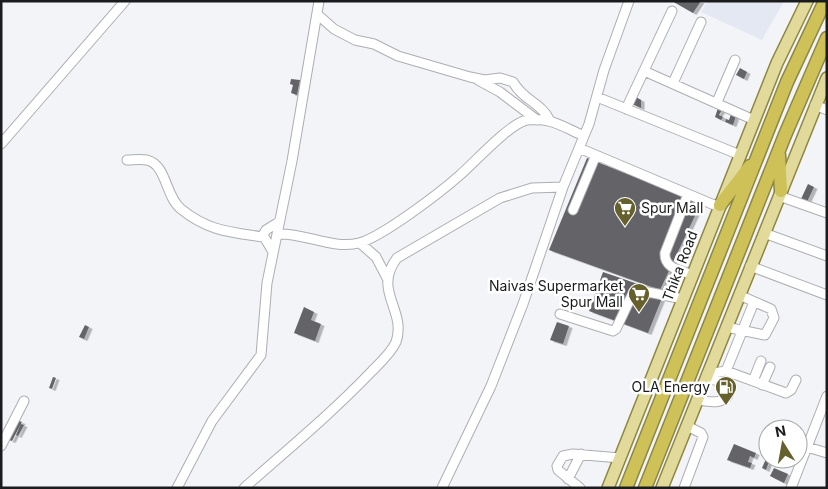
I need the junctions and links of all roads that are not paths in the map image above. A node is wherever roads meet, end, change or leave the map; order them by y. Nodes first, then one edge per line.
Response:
1 (125, 1) edge
2 (319, 1) edge
3 (629, 1) edge
4 (807, 1) edge
5 (825, 1) edge
6 (672, 11) dead end
7 (317, 14) junction
8 (700, 22) dead end
9 (827, 38) edge
10 (735, 60) dead end
11 (644, 71) junction
12 (476, 78) junction
13 (827, 78) edge
14 (673, 83) junction
15 (596, 97) junction
16 (717, 102) junction
17 (815, 105) junction
18 (626, 109) junction
19 (827, 110) edge
20 (549, 119) junction
21 (537, 120) junction
22 (754, 120) junction
23 (584, 136) junction
24 (1, 144) edge
25 (579, 148) junction
26 (779, 150) junction
27 (759, 153) junction
28 (596, 155) junction
29 (740, 155) junction
30 (127, 160) dead end
31 (563, 187) junction
32 (780, 193) junction
33 (688, 194) junction
34 (720, 206) junction
35 (573, 210) dead end
36 (827, 213) edge
37 (279, 222) junction
38 (764, 233) junction
39 (277, 234) junction
40 (263, 237) junction
41 (360, 243) junction
42 (273, 252) junction
43 (827, 256) edge
44 (750, 266) junction
45 (693, 275) junction
46 (387, 278) junction
47 (739, 295) junction
48 (827, 295) edge
49 (683, 299) junction
50 (754, 302) junction
51 (560, 314) dead end
52 (726, 327) junction
53 (742, 331) junction
54 (761, 361) dead end
55 (770, 367) dead end
56 (726, 371) junction
57 (707, 376) junction
58 (796, 380) dead end
59 (752, 381) junction
60 (762, 385) junction
61 (827, 396) edge
62 (697, 400) junction
63 (24, 401) dead end
64 (687, 426) junction
65 (808, 444) edge
66 (1, 446) edge
67 (808, 447) edge
68 (827, 453) edge
69 (581, 454) junction
70 (620, 460) junction
71 (799, 469) edge
72 (568, 479) junction
73 (177, 488) edge
74 (244, 488) edge
75 (442, 488) edge
76 (580, 488) edge
77 (601, 488) edge
78 (608, 488) edge
79 (626, 488) edge
80 (645, 488) edge
81 (662, 488) edge
82 (684, 488) edge
83 (792, 488) edge

1 - 24 street
2 - 7 street
3 - 15 street
4 - 22 main road, Thika Road
5 - 27 highway
6 - 11 street
7 - 12 street
7 - 37 street
8 - 14 street
9 - 26 highway
10 - 16 street
11 - 14 street
11 - 18 street
12 - 20 street
12 - 21 street
13 - 17 main road
14 - 16 street
15 - 18 street
15 - 23 street
16 - 22 street
17 - 19 street
17 - 32 main road
18 - 29 street
20 - 21 street
20 - 23 street
21 - 41 street
22 - 29 main road, Thika Road
23 - 25 street
25 - 28 street
25 - 31 street
26 - 32 highway
26 - 80 highway
27 - 34 highway
27 - 79 highway
28 - 33 street
28 - 35 street
29 - 34 main road, Thika Road
30 - 40 street
31 - 46 street
31 - 75 street
32 - 36 street
32 - 38 main road
33 - 34 street
33 - 45 street
34 - 45 main road, Thika Road
37 - 39 street
37 - 40 street
38 - 43 street
38 - 44 main road
39 - 41 street
39 - 42 street
40 - 42 street
41 - 46 street
42 - 73 street
44 - 47 main road
44 - 48 street
45 - 49 main road, Thika Road
46 - 74 street
47 - 50 street
47 - 52 main road
49 - 51 street
49 - 70 main road, Thika Road
50 - 53 street
50 - 53 street
52 - 53 street
52 - 57 main road
53 - 56 street
54 - 59 street
55 - 60 street
56 - 57 street
56 - 59 street
57 - 62 main road
57 - 62 street
58 - 60 street
59 - 60 street
61 - 65 street
62 - 64 main road
63 - 66 street
64 - 81 main road
64 - 82 street
67 - 68 street
69 - 70 street
69 - 72 street
69 - 72 street
70 - 77 street
70 - 78 main road, Thika Road
71 - 83 street
72 - 76 street

